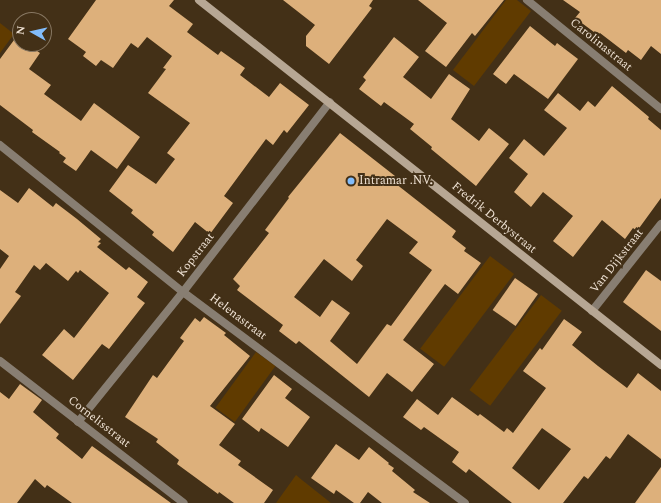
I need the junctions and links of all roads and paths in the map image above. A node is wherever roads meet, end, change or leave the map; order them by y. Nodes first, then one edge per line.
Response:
1 (199, 0) edge
2 (527, 0) edge
3 (330, 102) junction
4 (661, 109) edge
5 (0, 145) edge
6 (661, 224) edge
7 (183, 292) junction
8 (592, 311) junction
9 (0, 361) edge
10 (661, 365) edge
11 (78, 422) junction
12 (184, 503) edge
13 (465, 503) edge

1 - 3 main road, Fredrik Derbystraat
2 - 4 street, Carolinastraat
3 - 7 street, Kopstraat
3 - 8 main road, Fredrik Derbystraat
5 - 7 street, Helenastraat
6 - 8 street, Van Dijkstraat
7 - 11 street, Kopstraat
7 - 13 street, Helenastraat
8 - 10 main road, Fredrik Derbystraat
9 - 11 street, Cornelisstraat
11 - 12 street, Cornelisstraat

